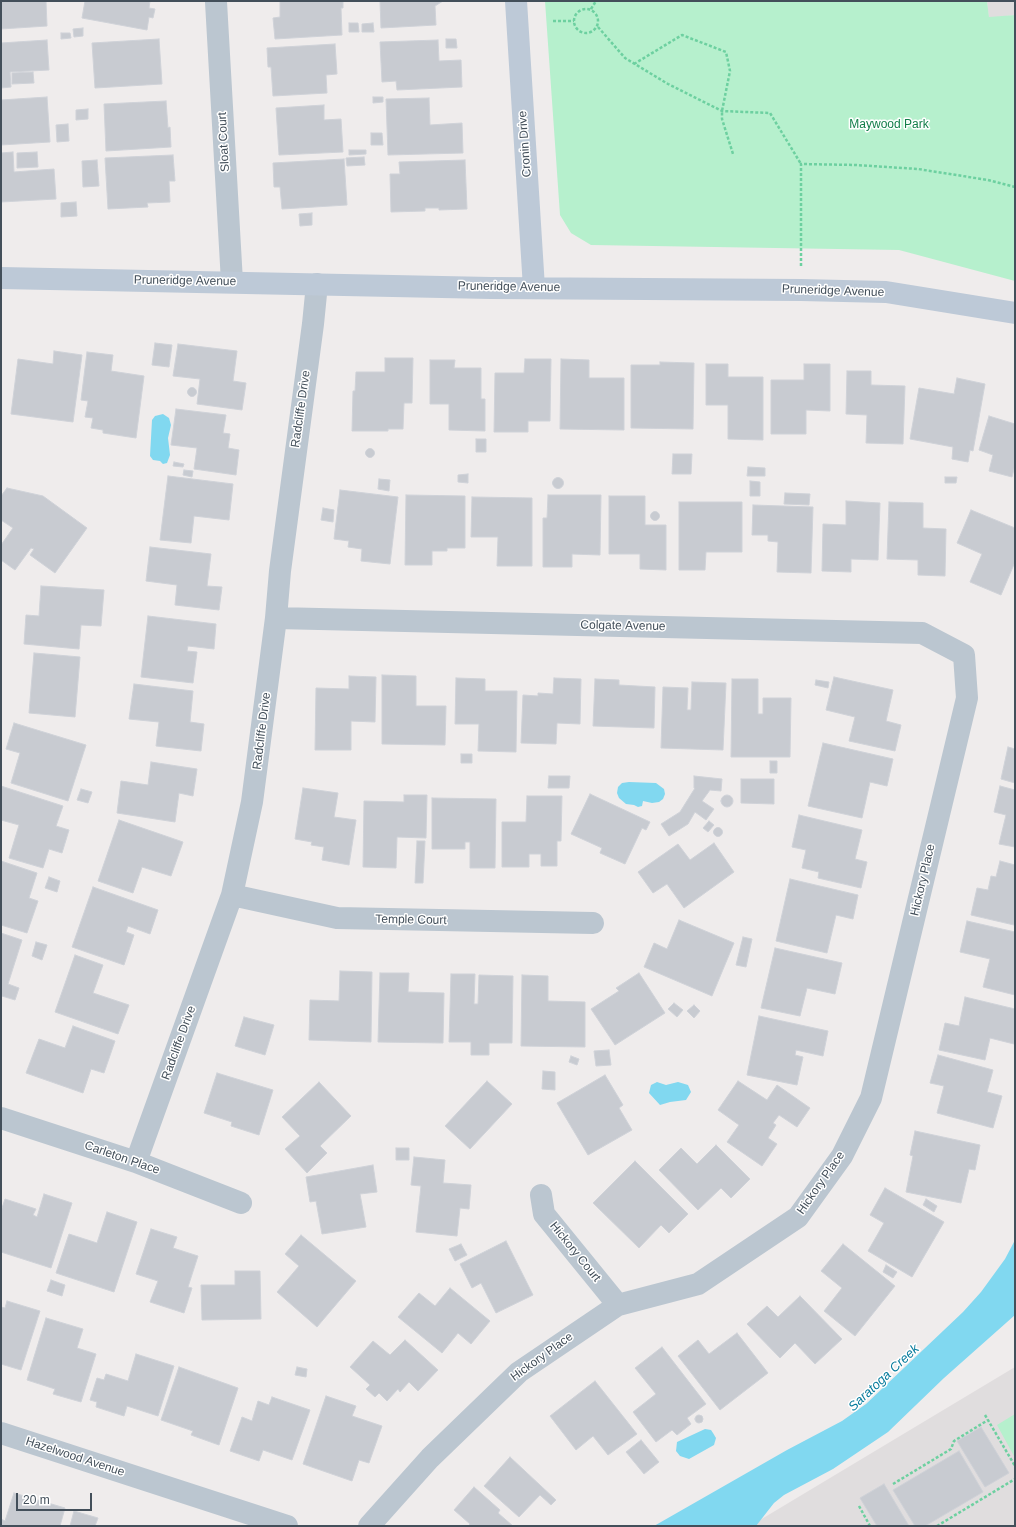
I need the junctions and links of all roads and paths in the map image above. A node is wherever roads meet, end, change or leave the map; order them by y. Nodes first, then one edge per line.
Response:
1 (516, 1) edge
2 (596, 1) edge
3 (216, 2) dead end
4 (591, 9) junction
5 (553, 21) dead end
6 (574, 21) junction
7 (598, 27) junction
8 (634, 64) junction
9 (722, 111) junction
10 (733, 154) dead end
11 (801, 164) junction
12 (1015, 187) edge
13 (1, 278) edge
14 (232, 282) junction
15 (317, 284) junction
16 (534, 288) junction
17 (801, 290) junction
18 (1015, 313) edge
19 (276, 618) junction
20 (964, 655) joint
21 (232, 895) junction
22 (593, 923) dead end
23 (1, 1118) edge
24 (136, 1162) junction
25 (541, 1195) dead end
26 (241, 1203) dead end
27 (618, 1305) junction
28 (985, 1415) dead end
29 (988, 1420) junction
30 (1, 1433) edge
31 (1015, 1466) edge
32 (1015, 1478) edge
33 (892, 1484) dead end
34 (858, 1506) dead end
35 (287, 1526) edge
36 (369, 1526) edge
37 (870, 1526) edge
38 (937, 1526) edge

1 - 16 main road, Cronin Drive
2 - 4 path
3 - 14 street, Sloat Court
4 - 6 path
4 - 7 path
5 - 6 path
6 - 7 path
7 - 8 path
8 - 9 path
8 - 9 path
9 - 10 path
9 - 11 path
11 - 12 path
11 - 17 path
13 - 14 main road, Pruneridge Avenue
14 - 15 main road, Pruneridge Avenue
15 - 16 main road, Pruneridge Avenue
15 - 19 street, Radcliffe Drive
16 - 17 main road, Pruneridge Avenue
17 - 18 main road, Pruneridge Avenue
19 - 20 street, Colgate Avenue
19 - 21 street, Radcliffe Drive
20 - 27 street, Hickory Place
21 - 22 street, Temple Court
21 - 24 street, Radcliffe Drive
23 - 24 street, Carleton Place
24 - 26 street, Carleton Place
25 - 27 street, Hickory Court
27 - 36 street, Hickory Place
28 - 29 path
29 - 31 path
29 - 33 path
30 - 35 street, Hazelwood Avenue
32 - 38 path
34 - 37 path

